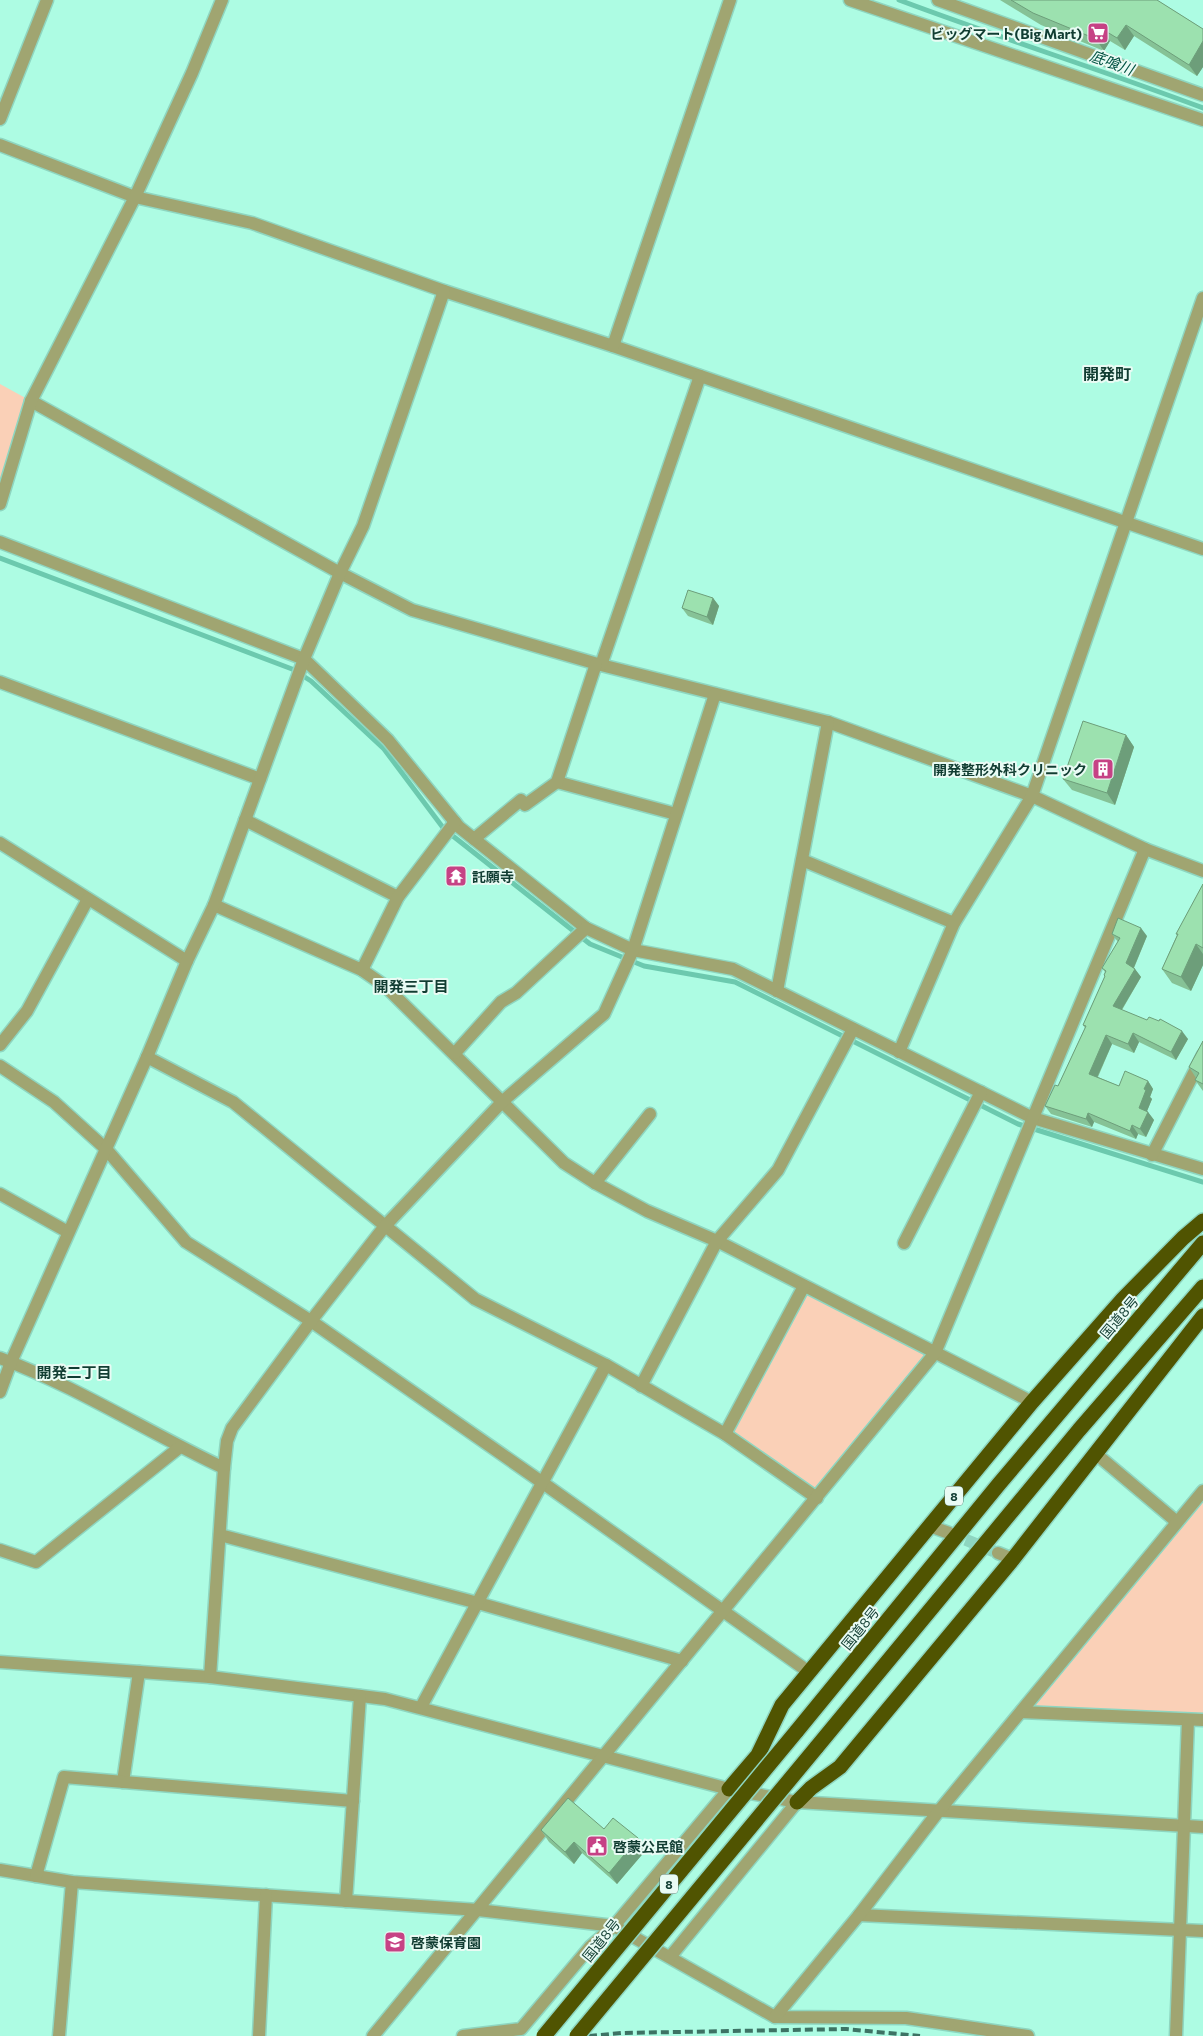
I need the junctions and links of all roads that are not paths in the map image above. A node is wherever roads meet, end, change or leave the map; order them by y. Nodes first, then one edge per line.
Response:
1 (47, 0) edge
2 (222, 0) edge
3 (730, 0) edge
4 (850, 0) edge
5 (938, 0) edge
6 (1203, 95) edge
7 (0, 120) edge
8 (1203, 120) edge
9 (0, 145) edge
10 (135, 197) junction
11 (444, 290) junction
12 (1203, 298) edge
13 (613, 346) junction
14 (700, 376) junction
15 (31, 401) junction
16 (0, 504) edge
17 (1126, 522) junction
18 (0, 542) edge
19 (1203, 549) edge
20 (340, 573) junction
21 (304, 659) junction
22 (598, 665) junction
23 (0, 682) edge
24 (715, 694) junction
25 (828, 722) junction
26 (260, 778) junction
27 (556, 782) junction
28 (1032, 796) junction
29 (676, 814) junction
30 (245, 820) junction
31 (455, 822) junction
32 (474, 839) junction
33 (0, 843) edge
34 (1145, 849) junction
35 (802, 860) junction
36 (1203, 871) edge
37 (398, 897) junction
38 (88, 899) junction
39 (214, 905) junction
40 (954, 923) junction
41 (586, 928) junction
42 (633, 950) junction
43 (187, 961) junction
44 (362, 970) junction
45 (777, 991) junction
46 (853, 1029) junction
47 (0, 1045) edge
48 (899, 1052) junction
49 (455, 1054) junction
50 (1203, 1056) edge
51 (147, 1057) junction
52 (0, 1066) edge
53 (981, 1092) junction
54 (503, 1101) junction
55 (650, 1114) dead end
56 (1034, 1118) junction
57 (106, 1149) junction
58 (1152, 1155) junction
59 (1203, 1169) edge
60 (595, 1183) junction
61 (0, 1194) edge
62 (1203, 1221) edge
63 (385, 1226) junction
64 (68, 1232) junction
65 (717, 1242) junction
66 (1203, 1243) edge
67 (904, 1244) dead end
68 (804, 1286) junction
69 (1203, 1287) edge
70 (1203, 1316) edge
71 (311, 1322) junction
72 (935, 1353) junction
73 (5, 1360) edge
74 (606, 1365) junction
75 (641, 1386) junction
76 (0, 1392) edge
77 (1032, 1402) junction
78 (725, 1434) junction
79 (180, 1447) junction
80 (1095, 1453) junction
81 (224, 1468) junction
82 (543, 1483) junction
83 (1203, 1490) edge
84 (817, 1498) junction
85 (1178, 1522) junction
86 (930, 1526) junction
87 (948, 1533) tunnel mouth
88 (220, 1536) junction
89 (0, 1550) edge
90 (478, 1603) junction
91 (722, 1612) junction
92 (682, 1661) junction
93 (0, 1662) edge
94 (139, 1672) junction
95 (809, 1672) junction
96 (210, 1677) junction
97 (360, 1696) junction
98 (421, 1707) junction
99 (1021, 1712) junction
100 (1188, 1720) junction
101 (1203, 1720) edge
102 (604, 1757) junction
103 (123, 1782) junction
104 (729, 1789) junction
105 (353, 1801) junction
106 (797, 1802) junction
107 (938, 1812) junction
108 (1184, 1826) junction
109 (1203, 1827) edge
110 (0, 1870) edge
111 (36, 1876) junction
112 (72, 1882) junction
113 (266, 1895) junction
114 (346, 1901) junction
115 (478, 1910) junction
116 (859, 1916) junction
117 (614, 1926) junction
118 (1179, 1929) junction
119 (1203, 1931) edge
120 (670, 1957) junction
121 (775, 2017) junction
122 (60, 2036) edge
123 (259, 2036) edge
124 (373, 2036) edge
125 (463, 2036) edge
126 (544, 2036) edge
127 (576, 2036) edge
128 (1028, 2036) edge
129 (1176, 2036) edge

1 - 7 street
2 - 10 street
3 - 13 street
4 - 8 street
5 - 6 street
9 - 10 street
10 - 11 street
10 - 15 street
11 - 13 street
11 - 20 street
12 - 17 street
13 - 14 street
14 - 17 street
14 - 22 street
15 - 16 street
15 - 20 street
17 - 19 street
17 - 28 street
18 - 21 street
20 - 21 street
20 - 22 street
21 - 26 street
21 - 31 street
22 - 24 street
22 - 27 street
23 - 26 street
24 - 25 street
24 - 29 street
25 - 28 street
25 - 35 street
26 - 30 street
27 - 29 street
27 - 32 street
28 - 34 street
28 - 40 street
29 - 42 street
30 - 37 street
30 - 39 street
31 - 32 street
31 - 37 street
32 - 41 street
33 - 38 street
34 - 36 street
34 - 56 street
35 - 40 street
35 - 45 street
37 - 44 street
38 - 43 street
38 - 47 street
39 - 43 street
39 - 44 street
40 - 48 street
41 - 42 street
41 - 49 street
42 - 45 street
42 - 54 street
43 - 51 street
44 - 49 street
45 - 46 street
46 - 48 street
46 - 65 street
48 - 53 street
49 - 54 street
50 - 58 street
51 - 57 street
51 - 63 street
52 - 57 street
53 - 56 street
53 - 67 street
54 - 60 street
54 - 63 street
55 - 60 street
56 - 58 street
56 - 72 street
57 - 64 street
57 - 71 street
58 - 59 street
60 - 65 street
61 - 64 street
62 - 77 highway, 8
63 - 71 street
63 - 74 street
64 - 73 street
65 - 68 street
65 - 75 street
66 - 126 highway, 国道8号 / 8, bridge
68 - 72 street
68 - 78 street
69 - 127 highway, 8, bridge
70 - 80 highway
71 - 81 street
71 - 82 street
72 - 77 street
72 - 84 street
73 - 76 street
73 - 79 street
74 - 75 street
74 - 82 street
75 - 78 street
77 - 86 highway, 8
78 - 84 street
79 - 81 street
79 - 89 street
80 - 85 street
80 - 106 highway
81 - 88 street
82 - 90 street
82 - 91 street
83 - 85 street
84 - 91 street
85 - 99 street
86 - 87 street
86 - 95 highway, 8
88 - 90 street
88 - 96 street
90 - 92 street
90 - 98 street
91 - 92 street
91 - 95 street
92 - 102 street
93 - 94 street
94 - 96 street
94 - 103 street
95 - 104 highway, 8
96 - 97 street
97 - 98 street
97 - 105 street
98 - 102 street
99 - 100 street
99 - 107 street
100 - 101 street
100 - 108 street
102 - 104 street
102 - 115 street
103 - 105 street
103 - 111 street
104 - 106 street
104 - 117 street
105 - 114 street
106 - 107 street
106 - 120 street
107 - 108 street
107 - 116 street
108 - 109 street
108 - 118 street
110 - 111 street
111 - 112 street
112 - 113 street
112 - 122 street
113 - 114 street
113 - 123 street
114 - 115 street
115 - 117 street
115 - 124 street
116 - 118 street
116 - 121 street
117 - 120 street
117 - 125 street
118 - 119 street
118 - 129 street
120 - 121 street
121 - 128 street

